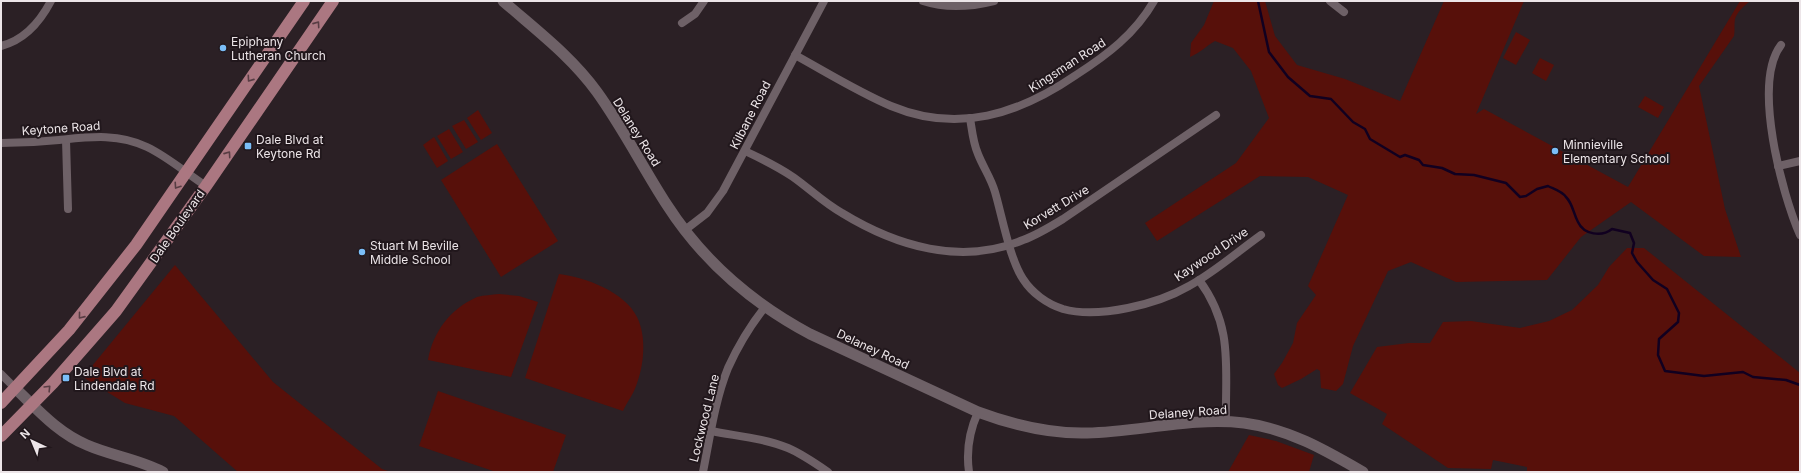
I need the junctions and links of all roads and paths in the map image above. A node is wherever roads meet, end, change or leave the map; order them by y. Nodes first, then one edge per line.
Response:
1 (51, 1) edge
2 (304, 1) edge
3 (333, 1) edge
4 (503, 1) edge
5 (704, 1) edge
6 (824, 1) edge
7 (923, 1) edge
8 (994, 1) edge
9 (1154, 1) edge
10 (1330, 1) edge
11 (1344, 12) dead end
12 (682, 22) dead end
13 (1781, 45) dead end
14 (1, 46) edge
15 (795, 55) junction
16 (1216, 115) dead end
17 (970, 118) junction
18 (66, 140) junction
19 (1, 143) edge
20 (746, 151) junction
21 (1800, 161) edge
22 (1778, 166) junction
23 (186, 173) junction
24 (206, 186) junction
25 (68, 209) dead end
26 (685, 230) junction
27 (1261, 235) dead end
28 (1800, 235) edge
29 (1010, 245) junction
30 (1200, 280) junction
31 (765, 307) junction
32 (1, 374) edge
33 (15, 388) junction
34 (1, 402) edge
35 (32, 405) junction
36 (978, 412) junction
37 (1226, 422) junction
38 (711, 431) junction
39 (1, 436) edge
40 (163, 472) edge
41 (703, 472) edge
42 (828, 472) edge
43 (969, 472) edge
44 (1363, 472) edge

1 - 14 street
2 -> 23 main road, Dale Boulevard
24 -> 3 main road, Dale Boulevard
4 - 26 street, Delaney Road
5 - 12 street
6 - 15 street, Kilbane Road
7 - 8 street
9 - 17 street, Kingsman Road
10 - 11 street
13 - 22 street
15 - 17 street, Kingsman Road
15 - 20 street, Kilbane Road
16 - 29 street, Korvett Drive
17 - 29 street, Kaywood Drive
18 - 19 street, Keytone Road
18 - 23 street, Keytone Road
18 - 25 street
20 - 26 street, Kilbane Road
20 - 29 street, Korvett Drive
21 - 22 street
22 - 28 street
23 - 24 street, Keytone Road
23 -> 33 main road, Dale Boulevard
35 -> 24 main road, Dale Boulevard
26 - 31 street, Delaney Road
27 - 30 street, Kaywood Drive
29 - 30 street, Kaywood Drive
30 - 37 street
31 - 36 street, Delaney Road
31 - 38 street, Lockwood Lane
32 - 33 street
33 - 34 main road, Dale Boulevard
33 - 35 street
35 - 39 main road, Dale Boulevard
35 - 40 street
36 - 37 street, Delaney Road
36 - 43 street
37 - 44 street, Delaney Road
38 - 41 street, Lockwood Lane
38 - 42 street

